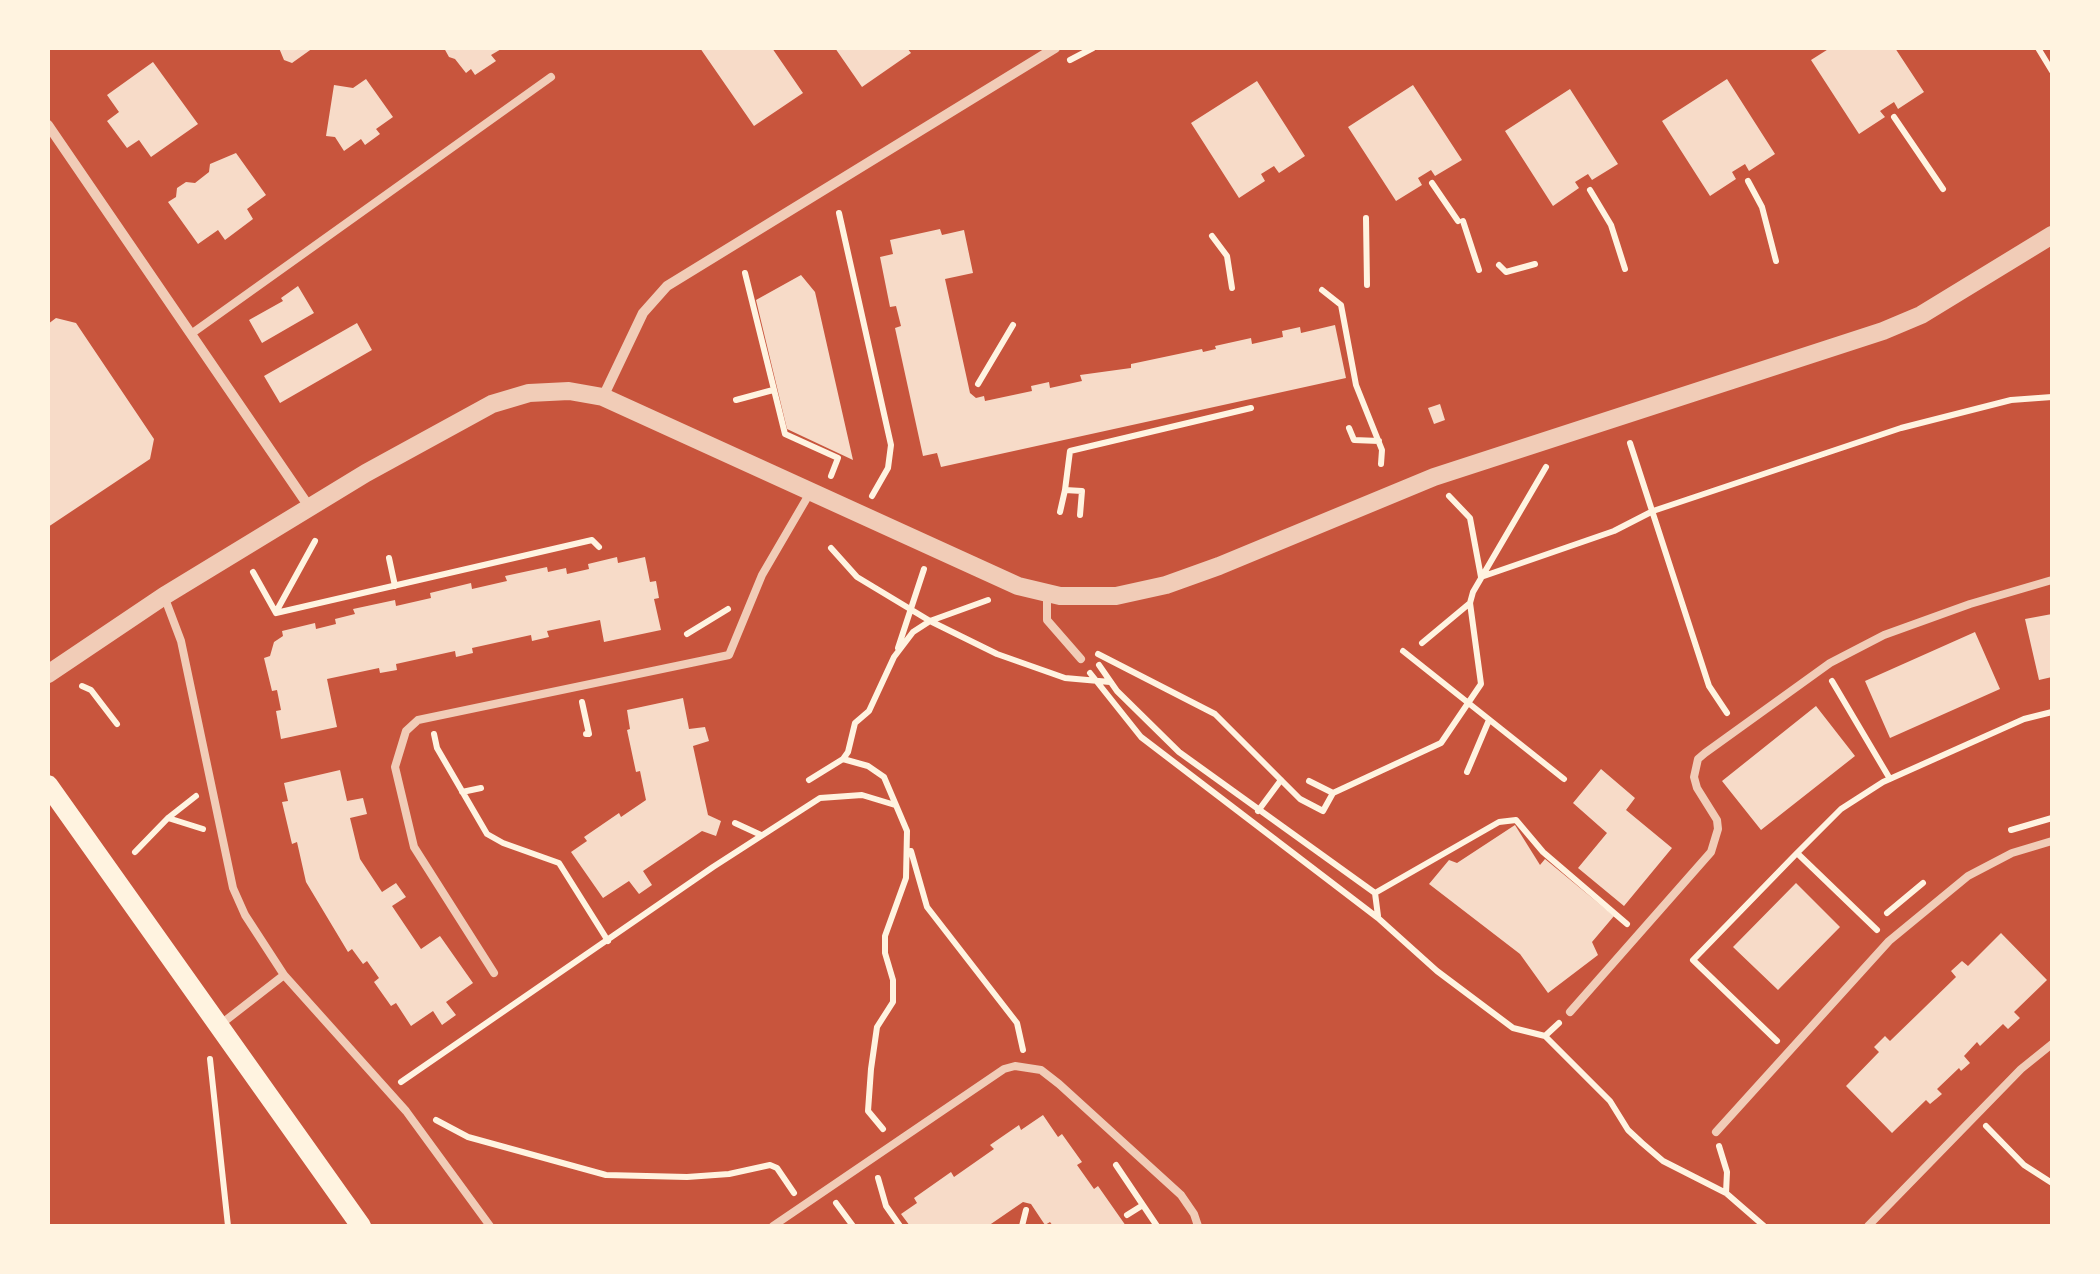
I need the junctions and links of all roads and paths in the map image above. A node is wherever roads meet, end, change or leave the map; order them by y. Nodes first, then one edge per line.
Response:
1 (1055, 48) edge
2 (2038, 48) edge
3 (2052, 71) edge
4 (551, 77) dead end
5 (1894, 118) dead end
6 (48, 125) edge
7 (1748, 181) dead end
8 (1432, 183) dead end
9 (1943, 188) dead end
10 (1590, 190) dead end
11 (839, 213) dead end
12 (1366, 218) dead end
13 (2052, 234) edge
14 (1212, 236) dead end
15 (1776, 261) dead end
16 (1499, 264) dead end
17 (1534, 264) dead end
18 (1625, 269) dead end
19 (1479, 270) dead end
20 (745, 273) dead end
21 (1367, 285) dead end
22 (1232, 288) dead end
23 (1322, 290) dead end
24 (1014, 325) dead end
25 (191, 334) junction
26 (978, 384) dead end
27 (773, 390) junction
28 (604, 397) junction
29 (2052, 397) edge
30 (736, 400) dead end
31 (1251, 408) dead end
32 (1348, 428) dead end
33 (1379, 441) junction
34 (1630, 443) dead end
35 (1381, 464) dead end
36 (1546, 467) dead end
37 (830, 477) dead end
38 (1065, 490) junction
39 (811, 491) junction
40 (872, 496) dead end
41 (1449, 496) dead end
42 (310, 508) junction
43 (1653, 511) junction
44 (1060, 512) dead end
45 (1080, 514) dead end
46 (315, 541) dead end
47 (599, 547) dead end
48 (831, 548) dead end
49 (389, 558) dead end
50 (924, 568) dead end
51 (253, 572) dead end
52 (1481, 577) junction
53 (2052, 580) edge
54 (395, 586) junction
55 (1047, 594) junction
56 (164, 596) junction
57 (988, 600) dead end
58 (1470, 603) junction
59 (748, 608) junction
60 (912, 610) junction
61 (276, 613) junction
62 (930, 622) junction
63 (687, 634) dead end
64 (1422, 643) dead end
65 (1402, 651) dead end
66 (894, 657) junction
67 (1082, 659) joint
68 (48, 674) edge
69 (1096, 682) junction
70 (1110, 682) junction
71 (82, 686) dead end
72 (579, 686) junction
73 (1838, 691) dead end
74 (1468, 703) junction
75 (2052, 712) edge
76 (430, 717) junction
77 (1489, 720) junction
78 (117, 724) dead end
79 (1738, 729) junction
80 (586, 734) dead end
81 (843, 759) junction
82 (1467, 772) dead end
83 (1890, 778) junction
84 (1564, 779) dead end
85 (809, 780) dead end
86 (1281, 780) junction
87 (1309, 781) dead end
88 (213, 783) junction
89 (48, 785) edge
90 (481, 788) dead end
91 (462, 792) junction
92 (1333, 793) junction
93 (895, 805) junction
94 (1258, 811) junction
95 (168, 818) junction
96 (735, 823) dead end
97 (762, 836) junction
98 (223, 837) junction
99 (2052, 841) edge
100 (909, 845) junction
101 (135, 852) dead end
102 (1797, 853) junction
103 (1375, 892) junction
104 (587, 909) junction
105 (576, 916) dead end
106 (1378, 918) junction
107 (1639, 934) junction
108 (608, 941) junction
109 (1889, 941) junction
110 (494, 973) dead end
111 (284, 975) junction
112 (1570, 1012) joint
113 (1761, 1026) dead end
114 (217, 1027) junction
115 (1546, 1036) junction
116 (2052, 1044) edge
117 (1027, 1066) junction
118 (387, 1090) junction
119 (406, 1111) junction
120 (1976, 1116) junction
121 (1716, 1132) joint
122 (894, 1144) junction
123 (1106, 1150) dead end
124 (879, 1173) dead end
125 (2052, 1183) edge
126 (828, 1190) junction
127 (1726, 1194) junction
128 (1142, 1206) junction
129 (803, 1207) junction
130 (1026, 1210) dead end
131 (1127, 1215) dead end
132 (228, 1226) edge
133 (361, 1226) edge
134 (490, 1226) edge
135 (773, 1226) edge
136 (853, 1226) edge
137 (900, 1226) edge
138 (1022, 1226) edge
139 (1157, 1226) edge
140 (1198, 1226) edge
141 (1764, 1226) edge
142 (1868, 1226) edge

1 - 28 street
2 - 3 path
4 - 25 lane
5 - 9 path
6 - 25 street
7 - 15 path
8 - 19 path
10 - 18 path
11 - 40 path
12 - 21 path
13 - 55 street
14 - 22 path
16 - 17 path
20 - 27 path
23 - 33 path
24 - 26 path
25 - 42 street
27 - 30 path
27 - 37 path
28 - 39 street
28 - 42 street
29 - 43 path
31 - 38 path
32 - 33 path
33 - 35 path
34 - 43 path
36 - 52 path
38 - 44 path
38 - 45 path
39 - 55 street
39 - 59 lane
41 - 52 path
42 - 56 street
43 - 52 path
43 - 79 path
46 - 61 path
47 - 54 path
48 - 60 path
49 - 54 path
50 - 60 path
51 - 61 path
52 - 58 path
53 - 79 lane
54 - 61 path
55 - 67 lane
56 - 68 street
56 - 88 lane
57 - 62 path
58 - 64 path
58 - 74 path
59 - 63 path
59 - 72 lane
60 - 62 path
60 - 66 path
62 - 66 path
62 - 69 path
65 - 74 path
66 - 81 path
67 - 69 path
69 - 70 path
69 - 106 path
70 - 86 path
70 - 94 path
71 - 78 path
72 - 76 lane
72 - 80 path
73 - 83 path
74 - 77 path
74 - 92 path
75 - 83 path
76 - 91 path
76 - 110 lane
77 - 82 path
77 - 84 path
79 - 107 lane
81 - 85 path
81 - 93 path
83 - 102 path
86 - 92 path
86 - 94 path
87 - 92 path
88 - 95 path
88 - 98 lane
89 - 114 main road
90 - 91 path
91 - 104 path
93 - 97 path
93 - 100 path
94 - 103 path
95 - 98 path
95 - 101 path
96 - 97 path
97 - 108 path
98 - 111 lane
99 - 109 lane
100 - 117 path
100 - 122 path
102 - 109 path
102 - 113 path
103 - 106 path
103 - 107 path
104 - 105 path
104 - 108 path
106 - 115 path
107 - 112 lane
108 - 118 path
109 - 121 lane
111 - 114 lane
111 - 118 lane
112 - 115 path
114 - 132 path
114 - 133 main road
115 - 127 path
116 - 120 lane
117 - 122 lane
117 - 140 lane
118 - 119 lane
119 - 129 path
119 - 134 lane
120 - 125 path
120 - 142 lane
121 - 127 path
122 - 126 lane
123 - 128 path
124 - 137 path
126 - 129 lane
126 - 136 path
127 - 141 path
128 - 131 path
128 - 139 path
129 - 135 lane
130 - 138 path

